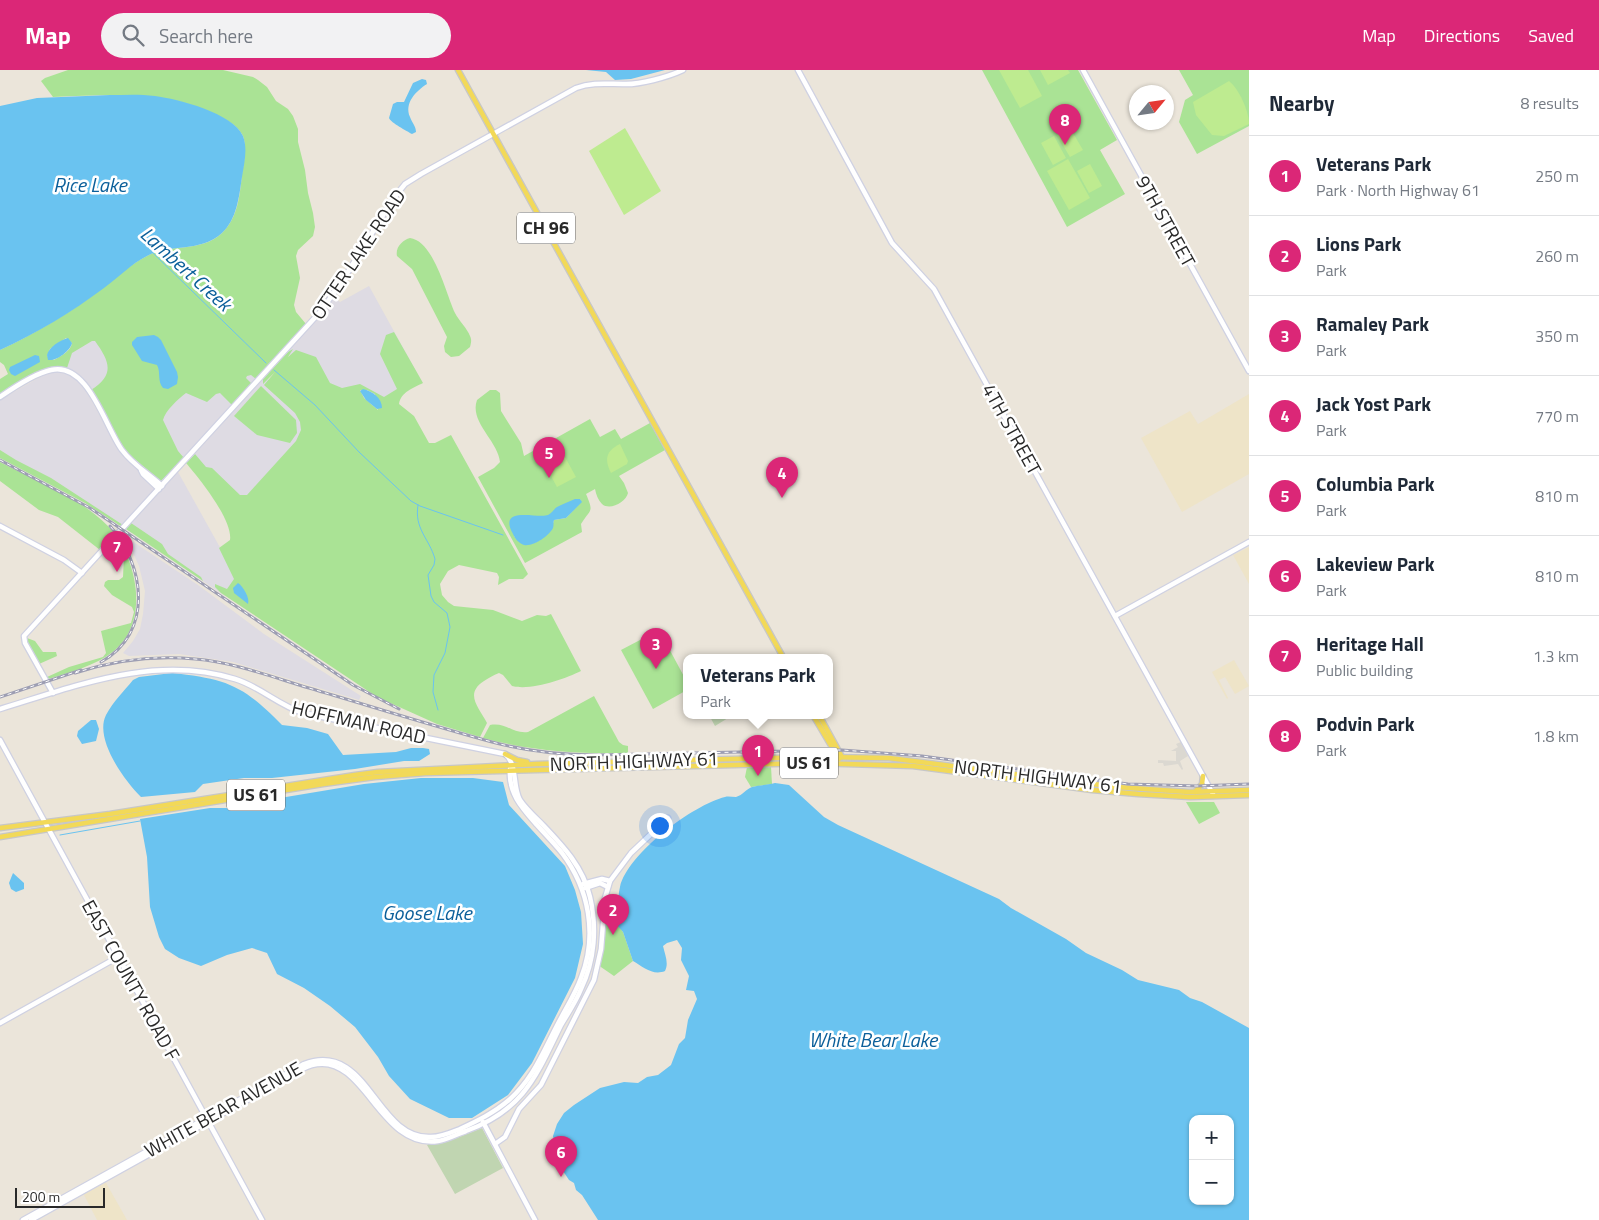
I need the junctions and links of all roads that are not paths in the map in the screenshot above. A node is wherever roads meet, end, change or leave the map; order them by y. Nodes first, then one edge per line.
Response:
1 (458, 70) edge
2 (683, 70) edge
3 (798, 70) edge
4 (1083, 70) edge
5 (494, 134) junction
6 (1249, 371) edge
7 (0, 397) edge
8 (160, 488) junction
9 (0, 526) edge
10 (1249, 542) edge
11 (82, 573) junction
12 (1115, 616) junction
13 (781, 654) edge
14 (53, 693) junction
15 (0, 709) edge
16 (815, 719) edge
17 (821, 719) edge
18 (0, 740) edge
19 (829, 742) junction
20 (505, 754) junction
21 (819, 757) junction
22 (840, 757) junction
23 (844, 763) junction
24 (536, 764) junction
25 (511, 765) junction
26 (512, 771) junction
27 (1203, 776) junction
28 (1161, 790) junction
29 (1249, 790) edge
30 (1195, 792) junction
31 (1211, 792) junction
32 (1249, 795) edge
33 (1154, 796) junction
34 (1214, 797) junction
35 (668, 818) dead end
36 (44, 822) junction
37 (0, 828) edge
38 (48, 829) junction
39 (0, 837) edge
40 (610, 881) junction
41 (584, 886) junction
42 (608, 887) junction
43 (118, 957) junction
44 (0, 1024) edge
45 (207, 1120) junction
46 (483, 1121) junction
47 (495, 1144) junction
48 (23, 1220) edge
49 (31, 1220) edge
50 (262, 1220) edge
51 (535, 1220) edge

1 - 5 main road, CH 96
2 - 5 street, OTTER LAKE ROAD
3 - 12 street, 4TH STREET
4 - 6 street, 9TH STREET
5 - 8 street, OTTER LAKE ROAD
5 - 13 main road, CH 96
7 - 8 street
8 - 11 street, OTTER LAKE ROAD
9 - 11 street
10 - 12 street
11 - 14 street, OTTER LAKE ROAD
12 - 27 street, 4TH STREET
14 - 15 street, HOFFMAN ROAD
14 - 20 street, HOFFMAN ROAD
16 - 19 main road
17 - 22 main road
18 - 36 street, EAST COUNTY ROAD F
19 - 21 main road
19 - 22 main road
20 - 24 main road
20 - 25 street
21 - 22 main road, NORTH HIGHWAY 61 / US 61
21 - 24 main road, NORTH HIGHWAY 61 / US 61
22 - 23 main road
22 - 28 main road, NORTH HIGHWAY 61 / US 61
23 - 26 main road, NORTH HIGHWAY 61 / US 61
23 - 33 main road, NORTH HIGHWAY 61 / US 61
24 - 25 main road, NORTH HIGHWAY 61 / US 61
25 - 26 street, WHITE BEAR AVENUE
25 - 36 main road, NORTH HIGHWAY 61 / US 61
26 - 38 main road, US 61
26 - 41 street, WHITE BEAR AVENUE
27 - 30 main road
27 - 31 street, 4TH STREET
28 - 30 main road, NORTH HIGHWAY 61 / US 61
28 - 33 main road
29 - 31 main road, NORTH HIGHWAY 61 / US 61
30 - 31 main road, NORTH HIGHWAY 61 / US 61
31 - 34 street, 4TH STREET
32 - 34 main road, NORTH HIGHWAY 61 / US 61
33 - 34 main road, NORTH HIGHWAY 61 / US 61
35 - 40 street
36 - 37 main road, US 61
36 - 38 street, EAST COUNTY ROAD F
38 - 39 main road, US 61
38 - 43 street, EAST COUNTY ROAD F
40 - 41 street
40 - 42 street
41 - 42 street
41 - 46 street, WHITE BEAR AVENUE
42 - 47 street
43 - 44 street
43 - 45 street, EAST COUNTY ROAD F
45 - 46 street, WHITE BEAR AVENUE
45 - 48 street, WHITE BEAR AVENUE
45 - 49 street, WHITE BEAR AVENUE
45 - 50 street, EAST COUNTY ROAD F
46 - 47 street
47 - 51 street

